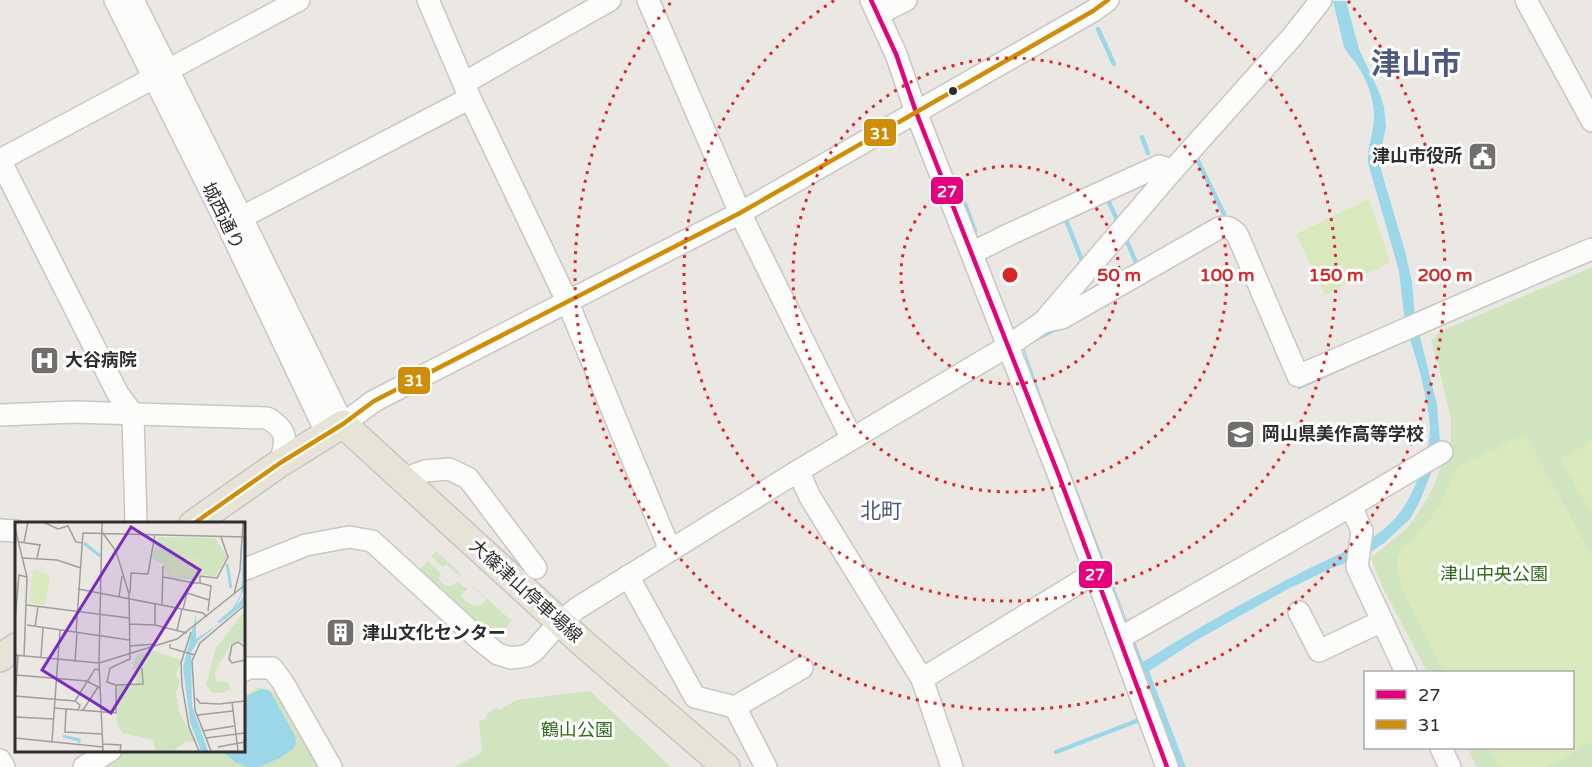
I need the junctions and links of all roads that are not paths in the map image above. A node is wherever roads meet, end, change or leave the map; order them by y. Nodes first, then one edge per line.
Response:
1 (115, 0) edge
2 (133, 0) edge
3 (299, 0) edge
4 (428, 0) edge
5 (610, 0) edge
6 (648, 0) edge
7 (906, 0) edge
8 (1108, 0) edge
9 (1321, 0) edge
10 (1526, 0) edge
11 (875, 4) edge
12 (161, 74) junction
13 (467, 91) junction
14 (916, 112) junction
15 (1592, 121) edge
16 (0, 160) edge
17 (1173, 170) junction
18 (740, 213) junction
19 (235, 221) junction
20 (1592, 249) edge
21 (972, 253) junction
22 (568, 303) junction
23 (1043, 322) junction
24 (1008, 346) junction
25 (133, 414) junction
26 (0, 415) edge
27 (334, 429) junction
28 (852, 439) junction
29 (1442, 452) dead end
30 (280, 463) junction
31 (798, 471) junction
32 (403, 479) junction
33 (1351, 506) junction
34 (136, 522) edge
35 (196, 522) edge
36 (0, 530) edge
37 (15, 531) edge
38 (670, 550) junction
39 (536, 568) dead end
40 (244, 570) edge
41 (1096, 572) junction
42 (628, 576) junction
43 (1299, 612) dead end
44 (1382, 621) junction
45 (555, 628) junction
46 (1120, 638) junction
47 (15, 648) edge
48 (0, 658) edge
49 (245, 666) edge
50 (802, 668) dead end
51 (1406, 671) edge
52 (922, 679) junction
53 (735, 706) junction
54 (1442, 749) edge
55 (108, 752) edge
56 (0, 760) edge
57 (4, 767) edge
58 (84, 767) edge
59 (331, 767) edge
60 (699, 767) edge
61 (726, 767) edge
62 (766, 767) edge
63 (952, 767) edge
64 (1167, 767) edge
65 (1450, 767) edge

1 - 12 street, 城西通り
2 - 12 street, 城西通り
3 - 12 street
4 - 13 street
5 - 13 street
6 - 18 street
7 - 11 street
8 - 14 street
9 - 17 street
10 - 15 street
11 - 14 street
12 - 16 street
12 - 19 street, 城西通り
13 - 19 street
13 - 22 street
14 - 18 street
14 - 21 street
16 - 25 street
17 - 21 street
17 - 23 street
18 - 22 street
18 - 28 street
19 - 27 street, 城西通り
20 - 23 street
21 - 24 street
22 - 27 street
22 - 38 street
23 - 24 street
24 - 28 street
24 - 41 street
25 - 26 street
25 - 30 street
25 - 34 street
27 - 30 main road
27 - 32 main road, 大篠津山停車場線
27 - 45 main road, 大篠津山停車場線
28 - 31 street
29 - 33 street
30 - 35 main road
31 - 38 street
31 - 52 street
32 - 39 street
32 - 45 main road, 大篠津山停車場線
33 - 44 street
33 - 46 street
36 - 37 street
38 - 42 street
40 - 45 street
41 - 46 street
41 - 52 street
42 - 45 street
42 - 53 street
43 - 44 street
44 - 51 street
45 - 60 main road, 大篠津山停車場線
45 - 61 main road, 大篠津山停車場線
46 - 64 street
47 - 48 main road
49 - 59 street
50 - 53 street
52 - 63 street
53 - 62 street
54 - 65 street
55 - 58 street
56 - 57 street

